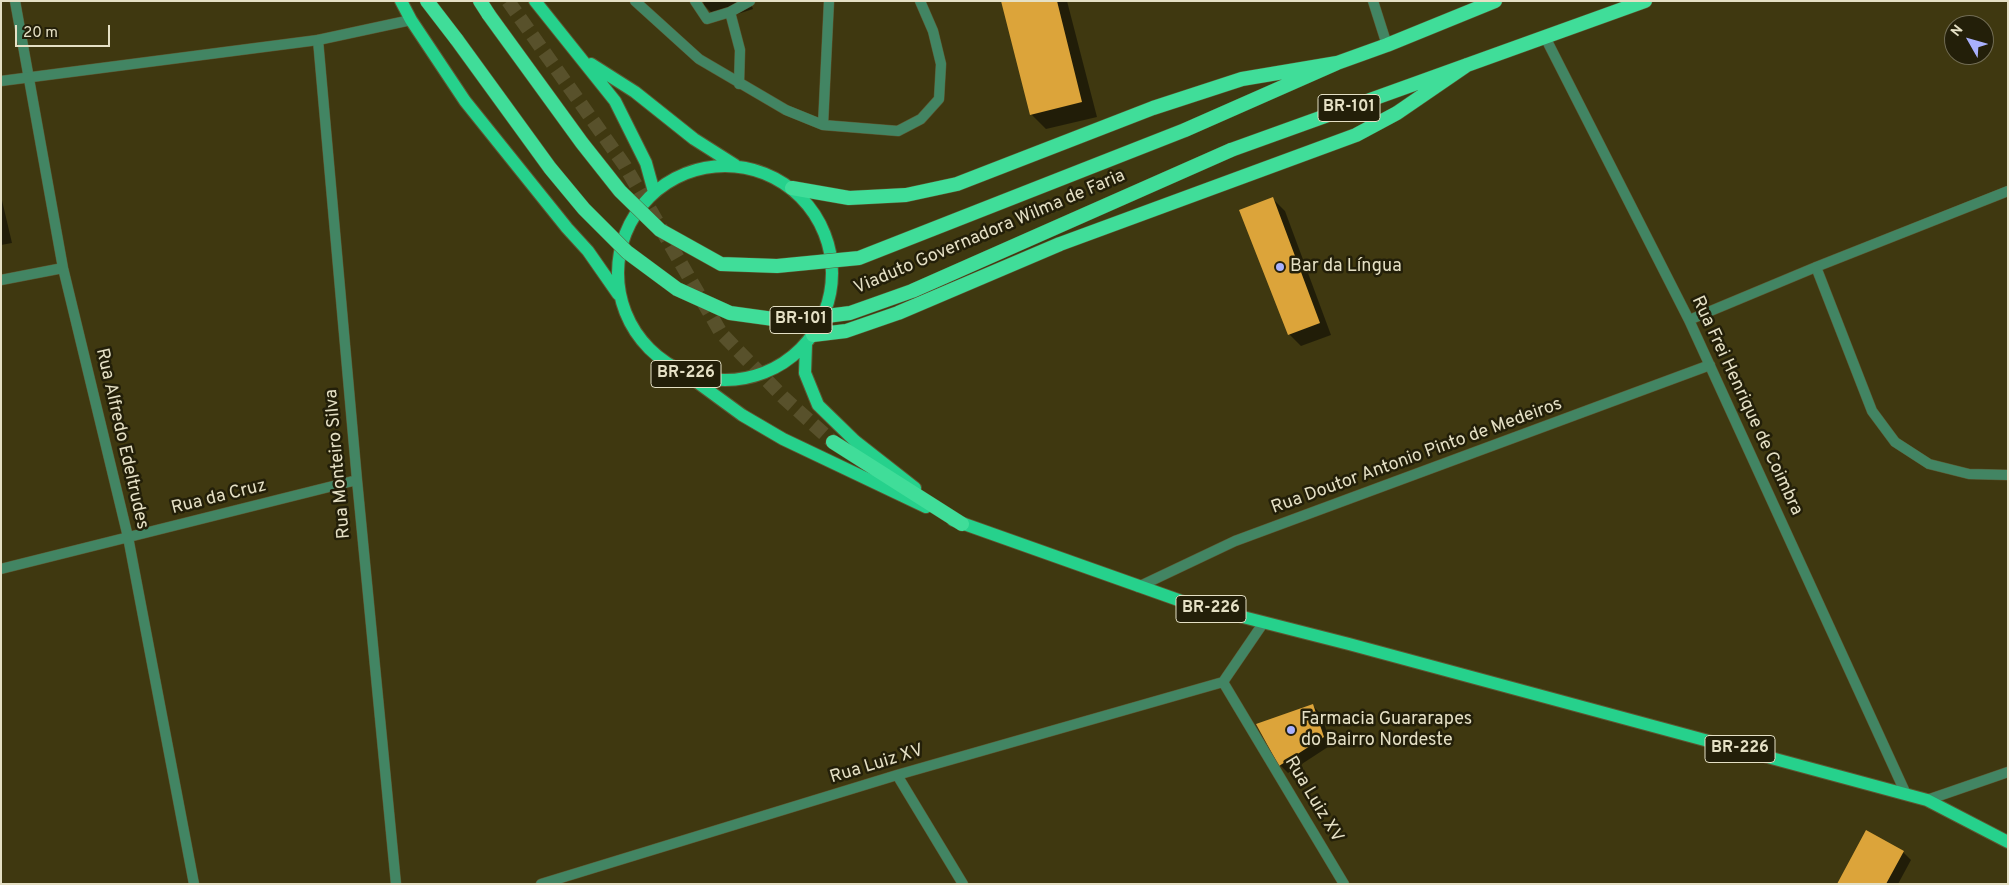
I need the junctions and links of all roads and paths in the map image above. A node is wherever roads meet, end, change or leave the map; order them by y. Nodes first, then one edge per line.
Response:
1 (16, 1) edge
2 (401, 1) edge
3 (427, 1) edge
4 (480, 1) edge
5 (535, 1) edge
6 (635, 1) edge
7 (695, 1) edge
8 (750, 1) edge
9 (829, 1) edge
10 (920, 1) edge
11 (1373, 1) edge
12 (1495, 1) edge
13 (1645, 1) edge
14 (730, 12) junction
15 (411, 20) junction
16 (1545, 37) junction
17 (318, 40) junction
18 (1387, 46) junction
19 (582, 59) junction
20 (1338, 63) junction
21 (1467, 65) junction
22 (29, 77) junction
23 (1, 81) edge
24 (739, 84) junction
25 (823, 125) junction
26 (735, 165) junction
27 (792, 188) junction
28 (2008, 191) edge
29 (654, 192) junction
30 (1816, 267) junction
31 (63, 268) junction
32 (1, 280) edge
33 (618, 294) junction
34 (1690, 320) junction
35 (810, 340) junction
36 (1710, 366) junction
37 (686, 374) junction
38 (833, 442) tunnel mouth
39 (2008, 475) edge
40 (357, 480) junction
41 (962, 524) junction
42 (128, 537) junction
43 (1, 569) edge
44 (1138, 587) junction
45 (1264, 622) junction
46 (1223, 682) junction
47 (2008, 772) edge
48 (897, 775) junction
49 (1906, 794) junction
50 (1927, 800) junction
51 (2008, 842) edge
52 (573, 874) junction
53 (194, 884) edge
54 (396, 884) edge
55 (541, 884) edge
56 (579, 884) edge
57 (962, 884) edge
58 (1344, 884) edge

1 - 22 street, Rua Alfredo Edeltrudes
2 - 15 main road
3 - 21 highway, Viaduto Governadora Wilma de Faria / BR-101, bridge
4 - 20 highway, Viaduto Governadora Wilma de Faria / BR-101, bridge
5 - 19 main road
6 - 24 street
7 - 14 street
8 - 14 street
9 - 25 street
10 - 25 street
11 - 18 street
12 - 18 highway, BR-101
13 - 16 highway, BR-101
14 - 24 street
15 - 17 street
15 - 33 main road
16 - 21 highway, BR-101
16 - 34 street, Rua Frei Henrique de Coimbra
17 - 22 street
17 - 40 street, Rua Monteiro Silva
18 - 20 highway, BR-101
19 - 26 main road
19 - 29 main road
20 - 27 highway
21 - 35 highway
22 - 23 street
22 - 31 street, Rua Alfredo Edeltrudes
24 - 25 street
26 - 27 main road, BR-226
26 - 29 main road, BR-226
27 - 35 main road, BR-226
28 - 30 street
29 - 33 main road, BR-226
30 - 34 street
30 - 39 street
31 - 32 street
31 - 42 street, Rua Alfredo Edeltrudes
33 - 37 main road, BR-226
34 - 36 street, Rua Frei Henrique de Coimbra
35 - 37 main road, BR-226
35 - 41 main road, BR-226
36 - 44 street, Rua Doutor Antonio Pinto de Medeiros
36 - 49 street, Rua Frei Henrique de Coimbra
37 - 41 main road, BR-226
38 - 41 highway
40 - 42 street, Rua da Cruz
40 - 54 street, Rua Monteiro Silva
41 - 44 main road, BR-226
42 - 43 street, Rua da Cruz
42 - 53 street, Rua Alfredo Edeltrudes
44 - 45 main road, BR-226
45 - 46 street
45 - 49 main road, BR-226
46 - 48 street, Rua Luiz XV
46 - 58 street, Rua Luiz XV
47 - 50 street
48 - 52 street, Rua Luiz XV
48 - 57 street
49 - 50 main road, BR-226
50 - 51 main road, BR-226
52 - 55 street, Rua Luiz XV
52 - 56 street

